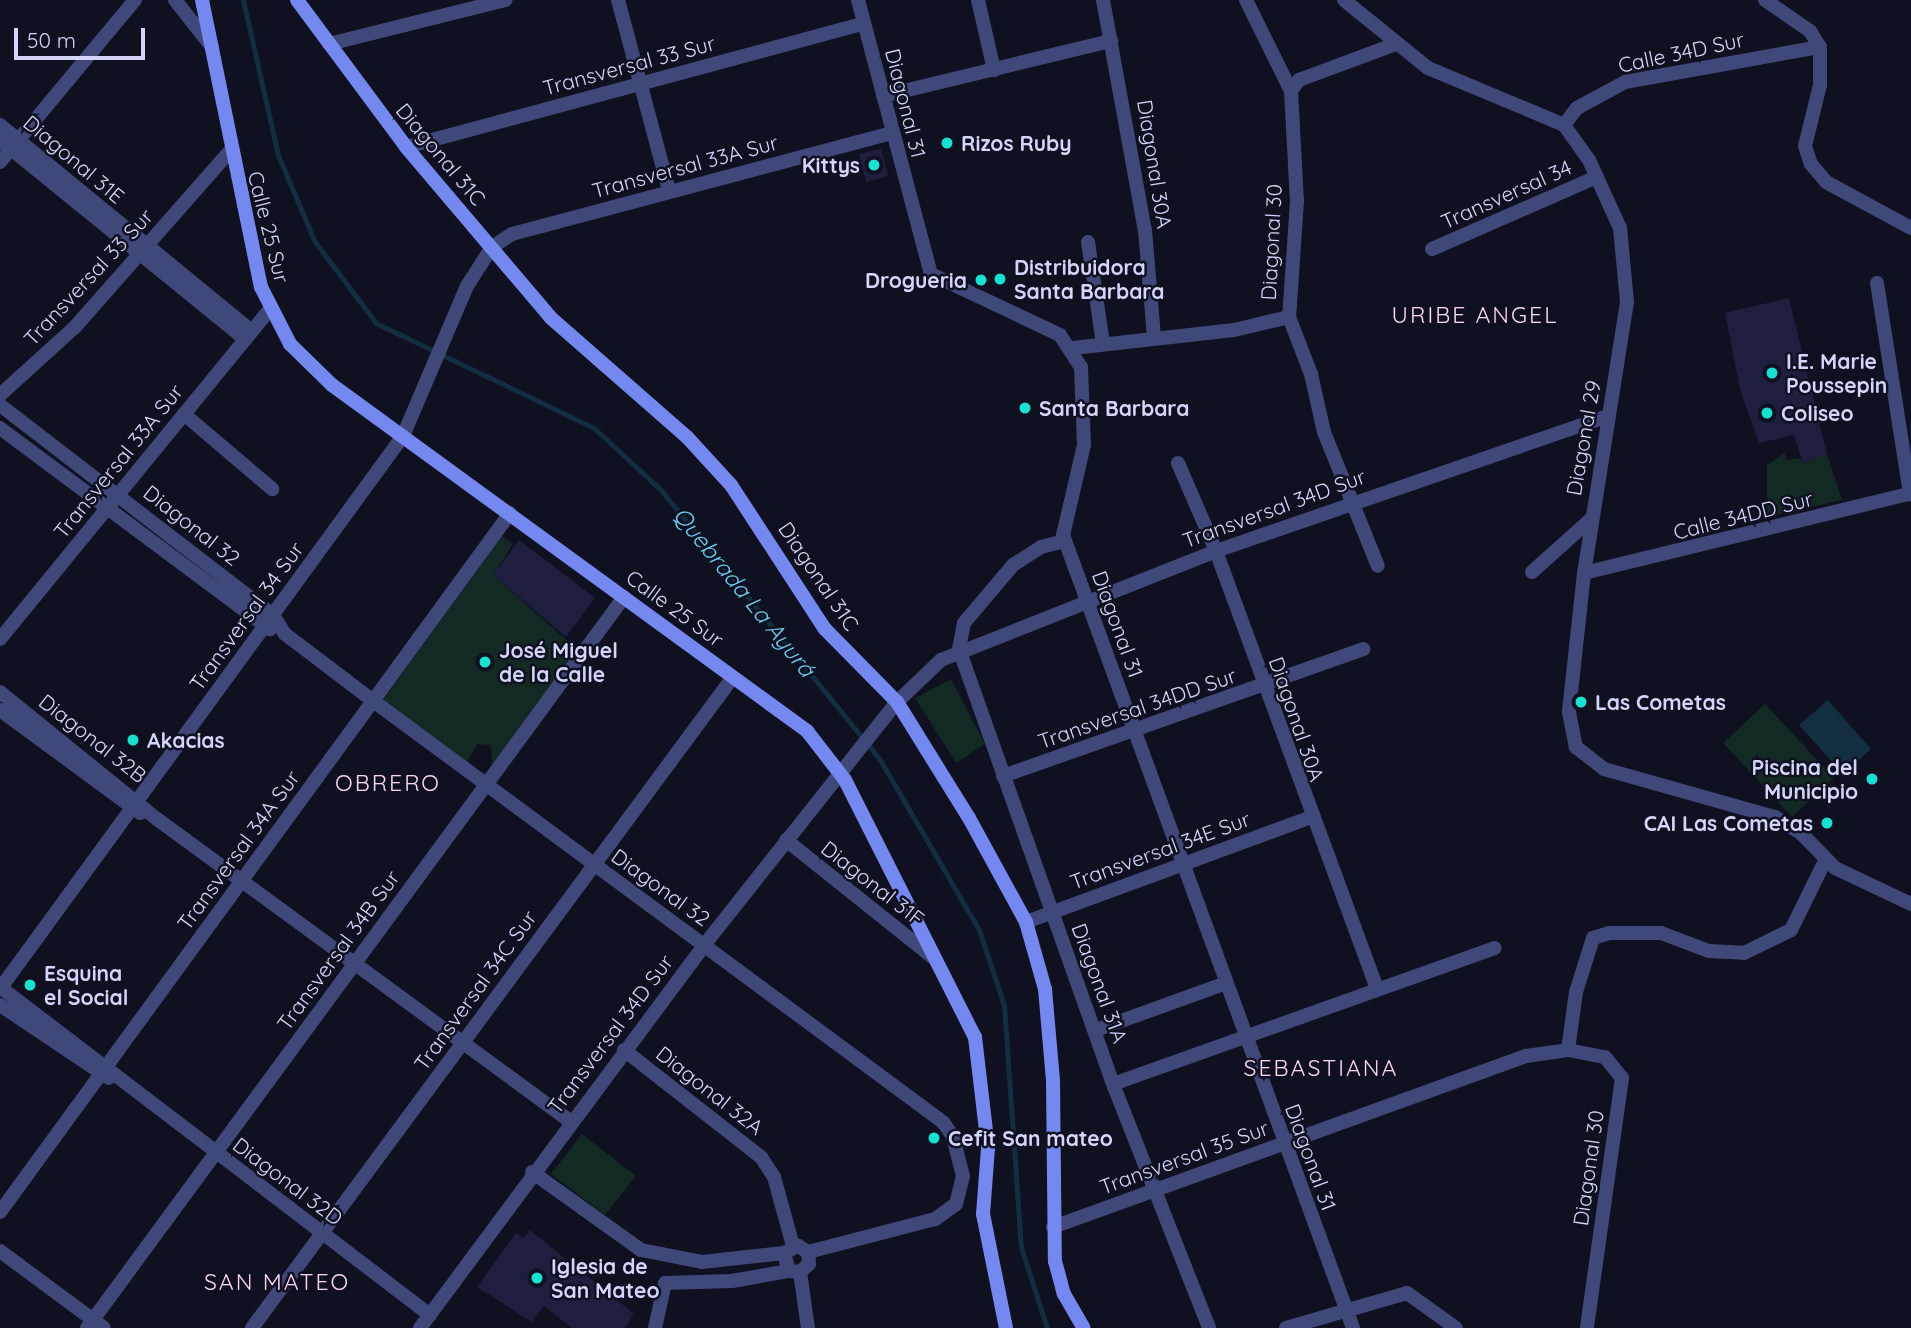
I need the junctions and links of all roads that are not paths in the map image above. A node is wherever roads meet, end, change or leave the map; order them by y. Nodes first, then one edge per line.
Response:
1 (135, 0) edge
2 (175, 0) edge
3 (202, 0) edge
4 (297, 0) edge
5 (506, 0) edge
6 (618, 0) edge
7 (858, 0) edge
8 (978, 0) edge
9 (1103, 0) edge
10 (1246, 0) edge
11 (1344, 0) edge
12 (1765, 0) edge
13 (864, 23) junction
14 (1111, 41) junction
15 (329, 44) junction
16 (1393, 45) junction
17 (212, 47) junction
18 (1820, 47) junction
19 (994, 69) junction
20 (640, 84) junction
21 (1291, 91) junction
22 (883, 96) junction
23 (0, 125) edge
24 (1564, 125) junction
25 (892, 133) junction
26 (10, 143) edge
27 (406, 147) junction
28 (230, 151) junction
29 (0, 162) edge
30 (1597, 177) junction
31 (669, 191) junction
32 (1911, 228) edge
33 (1088, 242) dead end
34 (492, 247) junction
35 (1432, 249) dead end
36 (144, 251) junction
37 (1877, 283) dead end
38 (269, 310) junction
39 (1289, 317) junction
40 (249, 335) junction
41 (1154, 337) junction
42 (1103, 344) junction
43 (1073, 348) junction
44 (0, 395) edge
45 (0, 405) edge
46 (184, 414) junction
47 (1607, 416) junction
48 (0, 428) edge
49 (403, 436) junction
50 (1178, 463) dead end
51 (272, 489) dead end
52 (118, 494) junction
53 (1911, 494) edge
54 (1354, 501) junction
55 (107, 508) junction
56 (510, 513) junction
57 (1591, 519) junction
58 (1065, 541) junction
59 (1216, 551) junction
60 (1378, 566) dead end
61 (1532, 572) dead end
62 (1584, 573) junction
63 (624, 597) junction
64 (1086, 600) junction
65 (268, 621) junction
66 (0, 639) edge
67 (959, 649) junction
68 (1363, 649) dead end
69 (733, 677) junction
70 (1263, 687) junction
71 (0, 692) edge
72 (372, 700) junction
73 (897, 702) junction
74 (0, 710) edge
75 (1135, 730) junction
76 (840, 772) junction
77 (1003, 776) junction
78 (485, 784) junction
79 (136, 805) junction
80 (1310, 818) junction
81 (786, 840) junction
82 (1826, 859) junction
83 (593, 864) junction
84 (1181, 865) junction
85 (241, 881) junction
86 (1911, 904) edge
87 (1052, 912) junction
88 (1026, 922) junction
89 (705, 944) junction
90 (1494, 948) dead end
91 (934, 958) junction
92 (354, 964) junction
93 (1224, 984) junction
94 (0, 988) edge
95 (1377, 989) junction
96 (0, 1005) edge
97 (1096, 1030) junction
98 (1244, 1037) junction
99 (464, 1042) junction
100 (624, 1050) junction
101 (1568, 1050) junction
102 (104, 1071) junction
103 (1113, 1084) junction
104 (570, 1121) junction
105 (1284, 1144) junction
106 (215, 1152) junction
107 (532, 1172) junction
108 (1155, 1190) junction
109 (0, 1212) edge
110 (1053, 1227) junction
111 (322, 1233) junction
112 (789, 1249) junction
113 (0, 1251) edge
114 (807, 1252) junction
115 (794, 1272) junction
116 (1345, 1308) junction
117 (430, 1315) junction
118 (95, 1325) edge
119 (252, 1328) edge
120 (420, 1328) edge
121 (655, 1328) edge
122 (808, 1328) edge
123 (1006, 1328) edge
124 (1084, 1328) edge
125 (1209, 1328) edge
126 (1286, 1328) edge
127 (1353, 1328) edge
128 (1456, 1328) edge
129 (1587, 1328) edge

1 - 26 street
2 - 17 street
3 - 17 main road, Calle 25 Sur
4 - 15 main road, Diagonal 31C
5 - 15 street
6 - 20 street
7 - 13 street, Diagonal 31
8 - 19 street
9 - 14 street, Diagonal 30A
10 - 21 street, Diagonal 30
11 - 16 street
12 - 18 street
13 - 20 street, Transversal 33 Sur
13 - 22 street, Diagonal 31
14 - 19 street
14 - 41 street, Diagonal 30A
15 - 27 main road, Diagonal 31C
16 - 21 street
16 - 24 street
17 - 28 main road, Calle 25 Sur
18 - 24 street, Calle 34D Sur
18 - 32 street
19 - 22 street
20 - 27 street, Transversal 33 Sur
20 - 31 street
21 - 39 street, Diagonal 30
22 - 25 street, Diagonal 31
23 - 26 street, Diagonal 31E
24 - 30 street, Diagonal 29
25 - 31 street, Transversal 33A Sur
25 - 43 street, Diagonal 31
26 - 29 street
26 - 36 street, Diagonal 31E
27 - 34 main road, Diagonal 31C
28 - 36 street, Transversal 33 Sur
28 - 38 main road, Calle 25 Sur
30 - 35 street, Transversal 34
30 - 47 street, Diagonal 29
31 - 34 street, Transversal 33A Sur
33 - 42 street
34 - 49 street, Transversal 34 Sur
34 - 73 main road, Diagonal 31C
36 - 40 street, Diagonal 31E
36 - 44 street, Transversal 33 Sur
37 - 53 street
38 - 40 street, Transversal 33A Sur
38 - 49 main road, Calle 25 Sur
39 - 41 street
39 - 54 street, Diagonal 30
40 - 46 street, Transversal 33A Sur
41 - 42 street
42 - 43 street
43 - 58 street, Diagonal 31
45 - 52 street, Diagonal 32
46 - 51 street
46 - 52 street, Transversal 33A Sur
47 - 54 street, Transversal 34D Sur
47 - 57 street, Diagonal 29
48 - 55 street, Diagonal 32
49 - 56 main road, Calle 25 Sur
49 - 65 street, Transversal 34 Sur
50 - 59 street, Diagonal 30A
52 - 55 street, Transversal 33A Sur
52 - 65 street, Diagonal 32
53 - 62 street, Calle 34DD Sur
54 - 59 street, Transversal 34D Sur
54 - 60 street, Diagonal 30
55 - 65 street, Diagonal 32
55 - 66 street, Transversal 33A Sur
56 - 63 main road, Calle 25 Sur
56 - 72 street, Transversal 34A Sur
57 - 61 street
57 - 62 street, Diagonal 29
58 - 64 street, Diagonal 31
58 - 67 street
59 - 64 street, Transversal 34D Sur
59 - 70 street, Diagonal 30A
62 - 82 street, Diagonal 29
63 - 69 main road, Calle 25 Sur
63 - 78 street, Transversal 34B Sur
64 - 67 street, Transversal 34D Sur
64 - 75 street, Diagonal 31
65 - 72 street, Diagonal 32
65 - 79 street, Transversal 34 Sur
67 - 73 street
67 - 77 street, Diagonal 31A
68 - 70 street, Transversal 34DD Sur
69 - 76 main road, Calle 25 Sur
69 - 83 street, Transversal 34C Sur
70 - 75 street, Transversal 34DD Sur
70 - 80 street, Diagonal 30A
71 - 79 street, Diagonal 32B
72 - 78 street, Diagonal 32
72 - 85 street, Transversal 34A Sur
73 - 76 street
73 - 88 main road, Diagonal 31C
74 - 79 street, Diagonal 32B
75 - 77 street, Transversal 34DD Sur
75 - 84 street, Diagonal 31
76 - 81 street, Transversal 34D Sur
76 - 91 main road, Calle 25 Sur
77 - 87 street, Diagonal 31A
78 - 83 street, Diagonal 32
78 - 92 street, Transversal 34B Sur
79 - 85 street, Diagonal 32B
79 - 94 street, Transversal 34 Sur
80 - 84 street, Transversal 34E Sur
80 - 95 street, Diagonal 30A
81 - 89 street, Transversal 34D Sur
81 - 91 street, Diagonal 31F
82 - 86 street, Diagonal 29
82 - 101 street
83 - 89 street, Diagonal 32
83 - 99 street, Transversal 34C Sur
84 - 87 street, Transversal 34E Sur
84 - 93 street, Diagonal 31
85 - 92 street, Diagonal 32B
85 - 102 street, Transversal 34A Sur
87 - 88 street, Transversal 34E Sur
87 - 97 street, Diagonal 31A
88 - 110 main road, Diagonal 31C
89 - 100 street, Transversal 34D Sur
89 - 114 street, Diagonal 32
90 - 95 street
91 - 123 main road, Calle 25 Sur
92 - 99 street, Diagonal 32B
92 - 106 street, Transversal 34B Sur
93 - 97 street
93 - 98 street, Diagonal 31
94 - 102 street, Diagonal 32D
95 - 98 street
96 - 102 street, Diagonal 32D
97 - 103 street, Diagonal 31A
98 - 103 street
98 - 105 street, Diagonal 31
99 - 104 street, Diagonal 32B
99 - 111 street, Transversal 34C Sur
100 - 104 street, Transversal 34D Sur
100 - 112 street, Diagonal 32A
101 - 105 street, Transversal 35 Sur
101 - 129 street, Diagonal 30
102 - 106 street, Diagonal 32D
102 - 109 street, Transversal 34A Sur
103 - 108 street, Diagonal 31A
104 - 107 street, Transversal 34D Sur
105 - 108 street, Transversal 35 Sur
105 - 116 street, Diagonal 31
106 - 111 street, Diagonal 32D
106 - 118 street, Transversal 34B Sur
107 - 112 street
107 - 117 street, Transversal 34D Sur
108 - 110 street, Transversal 35 Sur
108 - 125 street, Diagonal 31A
110 - 124 main road, Diagonal 31C
111 - 117 street, Diagonal 32D
111 - 119 street, Transversal 34C Sur
112 - 114 street
112 - 115 street, Diagonal 32A
113 - 118 street
114 - 115 street
115 - 121 street
115 - 122 street
116 - 126 street
116 - 127 street, Diagonal 31
116 - 128 street
117 - 120 street, Transversal 34D Sur

